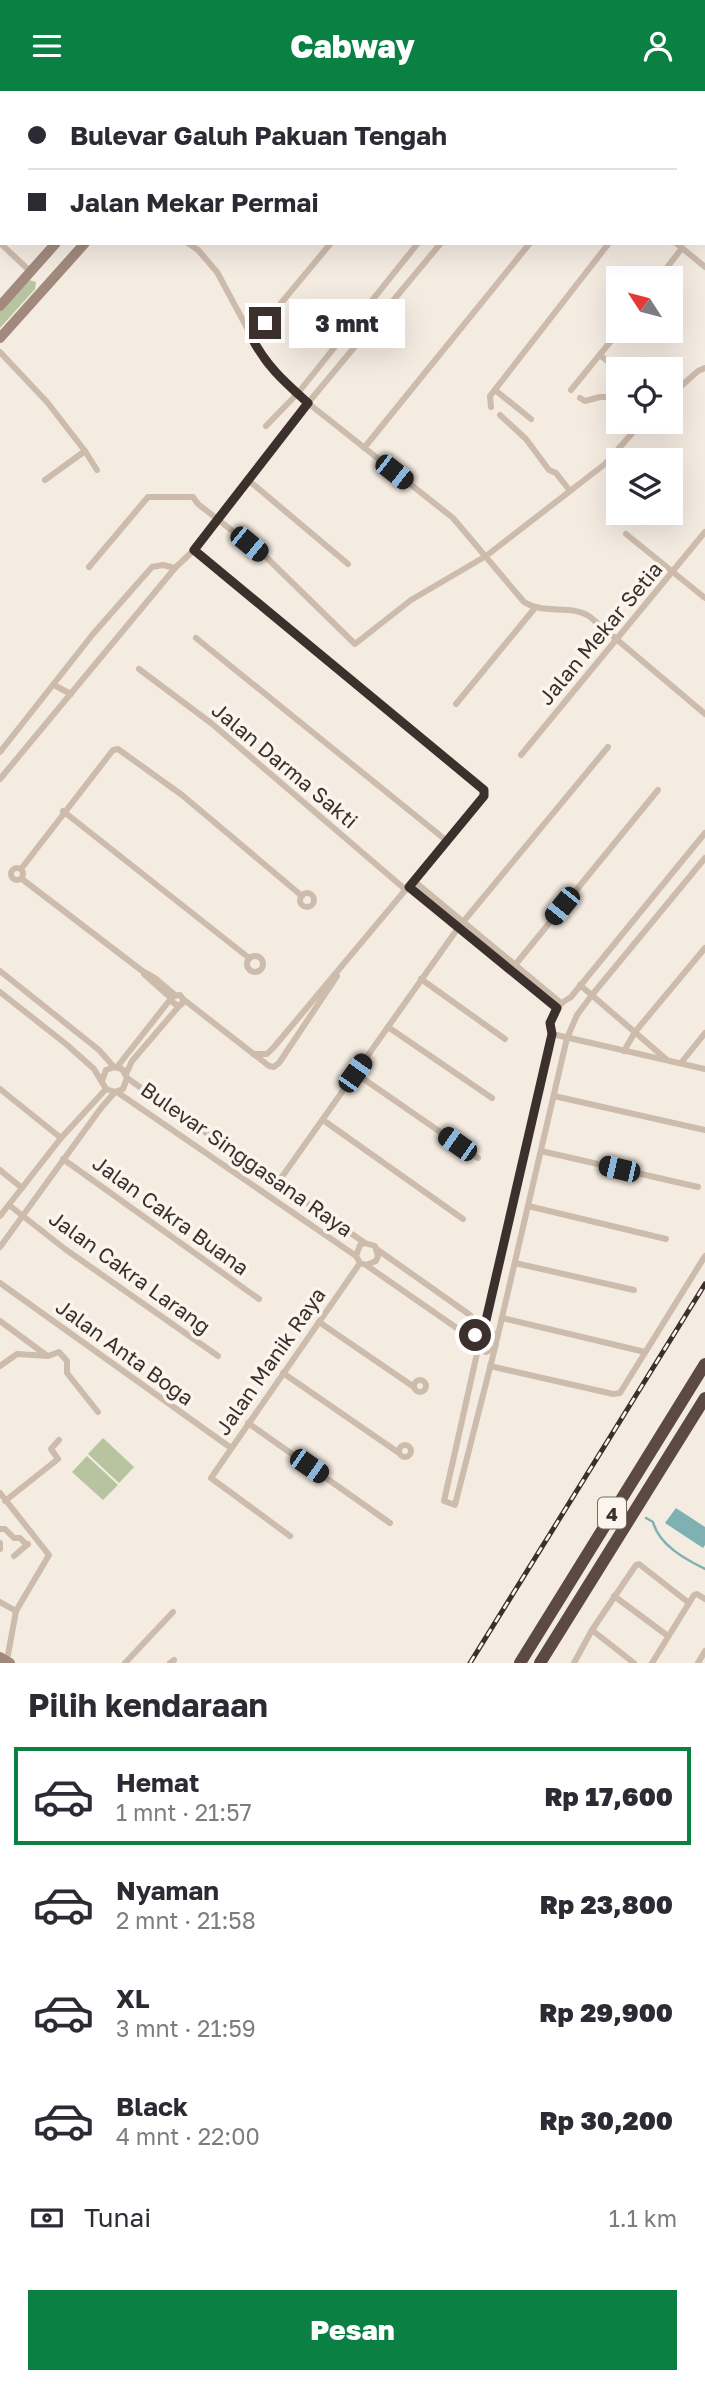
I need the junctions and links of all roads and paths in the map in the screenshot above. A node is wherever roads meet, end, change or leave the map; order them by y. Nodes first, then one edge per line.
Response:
1 (2, 245) edge
2 (55, 245) edge
3 (83, 245) edge
4 (191, 245) edge
5 (329, 245) edge
6 (416, 245) edge
7 (439, 245) edge
8 (528, 245) edge
9 (607, 245) edge
10 (678, 245) edge
11 (682, 248) junction
12 (669, 266) edge
13 (705, 267) edge
14 (31, 272) junction
15 (0, 306) edge
16 (0, 338) edge
17 (252, 338) junction
18 (610, 343) edge
19 (0, 352) edge
20 (600, 355) junction
21 (606, 360) edge
22 (705, 368) edge
23 (683, 384) edge
24 (495, 390) junction
25 (571, 390) dead end
26 (298, 393) junction
27 (606, 397) edge
28 (580, 398) dead end
29 (308, 403) junction
30 (491, 407) dead end
31 (500, 415) dead end
32 (531, 419) dead end
33 (266, 426) dead end
34 (630, 434) edge
35 (364, 449) junction
36 (85, 451) junction
37 (97, 470) dead end
38 (247, 479) junction
39 (45, 480) dead end
40 (570, 491) junction
41 (217, 517) junction
42 (705, 532) edge
43 (626, 534) dead end
44 (194, 550) junction
45 (486, 556) junction
46 (348, 564) dead end
47 (89, 567) dead end
48 (175, 568) junction
49 (674, 573) junction
50 (705, 598) edge
51 (534, 609) junction
52 (196, 638) dead end
53 (616, 640) junction
54 (139, 669) dead end
55 (54, 685) junction
56 (71, 694) junction
57 (456, 704) dead end
58 (705, 714) edge
59 (608, 747) dead end
60 (0, 752) edge
61 (521, 755) dead end
62 (0, 779) edge
63 (658, 790) dead end
64 (64, 811) junction
65 (704, 836) edge
66 (447, 841) junction
67 (705, 858) edge
68 (21, 869) junction
69 (22, 879) junction
70 (410, 886) junction
71 (302, 896) dead end
72 (461, 925) junction
73 (705, 948) edge
74 (249, 958) dead end
75 (515, 965) junction
76 (341, 968) junction
77 (0, 971) edge
78 (421, 979) junction
79 (580, 985) junction
80 (0, 992) edge
81 (592, 995) junction
82 (173, 998) junction
83 (181, 1002) junction
84 (559, 1005) junction
85 (388, 1027) junction
86 (635, 1033) junction
87 (705, 1033) edge
88 (552, 1034) junction
89 (568, 1038) junction
90 (505, 1039) dead end
91 (624, 1051) junction
92 (253, 1054) junction
93 (668, 1060) junction
94 (681, 1063) junction
95 (116, 1067) junction
96 (705, 1069) edge
97 (355, 1073) junction
98 (127, 1076) junction
99 (102, 1081) junction
100 (0, 1089) edge
101 (106, 1089) junction
102 (116, 1092) junction
103 (554, 1096) junction
104 (492, 1098) dead end
105 (323, 1120) junction
106 (705, 1130) edge
107 (61, 1138) junction
108 (541, 1151) junction
109 (478, 1158) dead end
110 (63, 1159) junction
111 (0, 1170) edge
112 (519, 1175) junction
113 (534, 1179) junction
114 (279, 1181) junction
115 (698, 1187) dead end
116 (22, 1188) junction
117 (9, 1205) junction
118 (528, 1206) junction
119 (0, 1216) edge
120 (23, 1217) junction
121 (463, 1219) dead end
122 (666, 1239) dead end
123 (365, 1243) junction
124 (0, 1247) edge
125 (378, 1250) junction
126 (705, 1256) edge
127 (361, 1262) junction
128 (515, 1263) junction
129 (0, 1283) edge
130 (634, 1290) dead end
131 (259, 1299) dead end
132 (502, 1318) junction
133 (0, 1321) edge
134 (319, 1322) junction
135 (483, 1329) junction
136 (474, 1339) junction
137 (497, 1339) junction
138 (494, 1348) junction
139 (478, 1349) junction
140 (645, 1352) junction
141 (48, 1356) junction
142 (218, 1356) dead end
143 (705, 1364) edge
144 (0, 1366) edge
145 (490, 1366) junction
146 (283, 1373) junction
147 (414, 1387) dead end
148 (705, 1398) edge
149 (98, 1412) dead end
150 (248, 1423) junction
151 (59, 1440) dead end
152 (231, 1448) junction
153 (399, 1453) dead end
154 (0, 1493) edge
155 (5, 1501) junction
156 (390, 1523) dead end
157 (0, 1529) edge
158 (290, 1536) dead end
159 (34, 1539) junction
160 (0, 1543) edge
161 (27, 1545) junction
162 (0, 1549) edge
163 (14, 1556) dead end
164 (614, 1596) junction
165 (705, 1599) edge
166 (0, 1602) edge
167 (689, 1603) junction
168 (16, 1611) junction
169 (173, 1612) dead end
170 (592, 1630) junction
171 (668, 1636) junction
172 (705, 1651) edge
173 (6, 1660) edge
174 (125, 1663) edge
175 (520, 1663) edge
176 (540, 1663) edge
177 (574, 1663) edge
178 (634, 1663) edge
179 (652, 1663) edge
180 (698, 1663) edge

1 - 14 street
2 - 14 street
3 - 16 street
4 - 17 street
5 - 17 street
6 - 26 street
7 - 29 street
8 - 35 street
9 - 24 street
10 - 11 street
11 - 12 street
11 - 13 street
14 - 15 street
17 - 26 street
18 - 20 street
19 - 36 street
20 - 21 street
20 - 25 street
22 - 23 street
24 - 30 street
24 - 32 street
26 - 29 street
26 - 33 street
27 - 28 street
29 - 35 street
29 - 38 street
31 - 40 street
34 - 40 street
35 - 45 street
36 - 37 street
36 - 39 street
38 - 41 street
38 - 46 street
40 - 45 street
41 - 44 street
41 - 45 street
41 - 47 street
42 - 49 street, Jalan Mekar Setia
43 - 49 street
44 - 48 street
44 - 66 street
45 - 51 street
48 - 55 street
48 - 56 street
49 - 50 street
49 - 53 street, Jalan Mekar Setia
51 - 53 street
51 - 57 street
52 - 66 street
53 - 58 street
53 - 61 street, Jalan Mekar Setia
54 - 70 street, Jalan Darma Sakti
55 - 56 street
55 - 60 street
56 - 62 street
59 - 72 street
63 - 75 street
64 - 68 street
64 - 71 street
64 - 74 street
65 - 79 street
66 - 70 street
67 - 81 street
68 - 69 street
68 - 69 street
69 - 82 street
70 - 72 street, Jalan Darma Sakti
70 - 76 street
72 - 75 street
72 - 78 street
72 - 84 street
73 - 86 street
75 - 84 street
76 - 92 street
76 - 92 street
77 - 95 street
78 - 85 street
78 - 90 street
79 - 81 street
79 - 84 street
80 - 99 street
81 - 86 street
81 - 89 street
82 - 83 street
82 - 95 street
83 - 92 street
83 - 98 street
84 - 88 street
85 - 97 street
85 - 104 street
86 - 91 street
86 - 93 street
87 - 94 street
88 - 89 street
88 - 112 street
89 - 91 street
89 - 103 street
91 - 93 street
93 - 94 street
94 - 96 street
95 - 98 street
95 - 99 street
97 - 105 street
97 - 109 street
98 - 102 street
98 - 114 street, Bulevar Singgasana Raya
99 - 101 street
100 - 107 street
101 - 102 street
101 - 107 street
102 - 110 street
102 - 127 street, Bulevar Singgasana Raya
103 - 106 street
103 - 108 street
105 - 114 street
105 - 121 street
107 - 116 street
108 - 113 street
108 - 115 street
110 - 120 street
110 - 131 street, Jalan Cakra Buana
111 - 116 street
112 - 113 street
112 - 135 street
113 - 118 street
114 - 123 street, Bulevar Singgasana Raya
116 - 117 street
117 - 119 street
117 - 120 street, Jalan Cakra Larang
118 - 122 street
118 - 128 street
120 - 124 street
120 - 142 street, Jalan Cakra Larang
123 - 125 street, Bulevar Singgasana Raya
123 - 127 street
125 - 127 street
125 - 135 street
126 - 140 street
127 - 134 street, Jalan Manik Raya
127 - 136 street, Bulevar Singgasana Raya
128 - 130 street
128 - 132 street
129 - 152 street, Jalan Anta Boga
132 - 137 street
132 - 140 street
133 - 141 street
134 - 146 street, Jalan Manik Raya
134 - 147 street
135 - 136 street
135 - 137 street
136 - 139 street
137 - 138 street
138 - 139 street
138 - 145 street
139 - 145 street
140 - 145 street
141 - 144 street
141 - 149 street
143 - 175 highway, 4
146 - 150 street, Jalan Manik Raya
146 - 153 street
148 - 176 highway, 4
150 - 152 street, Jalan Manik Raya
150 - 156 street
151 - 155 street
152 - 158 street, Jalan Manik Raya
154 - 155 street
155 - 159 street
157 - 161 street
159 - 161 street
159 - 168 street
160 - 162 street
161 - 163 street
164 - 167 street
164 - 170 street
164 - 171 street
165 - 167 street
166 - 168 street
167 - 171 street
168 - 173 street
169 - 174 street
170 - 177 street
170 - 178 street
171 - 179 street
172 - 180 street

